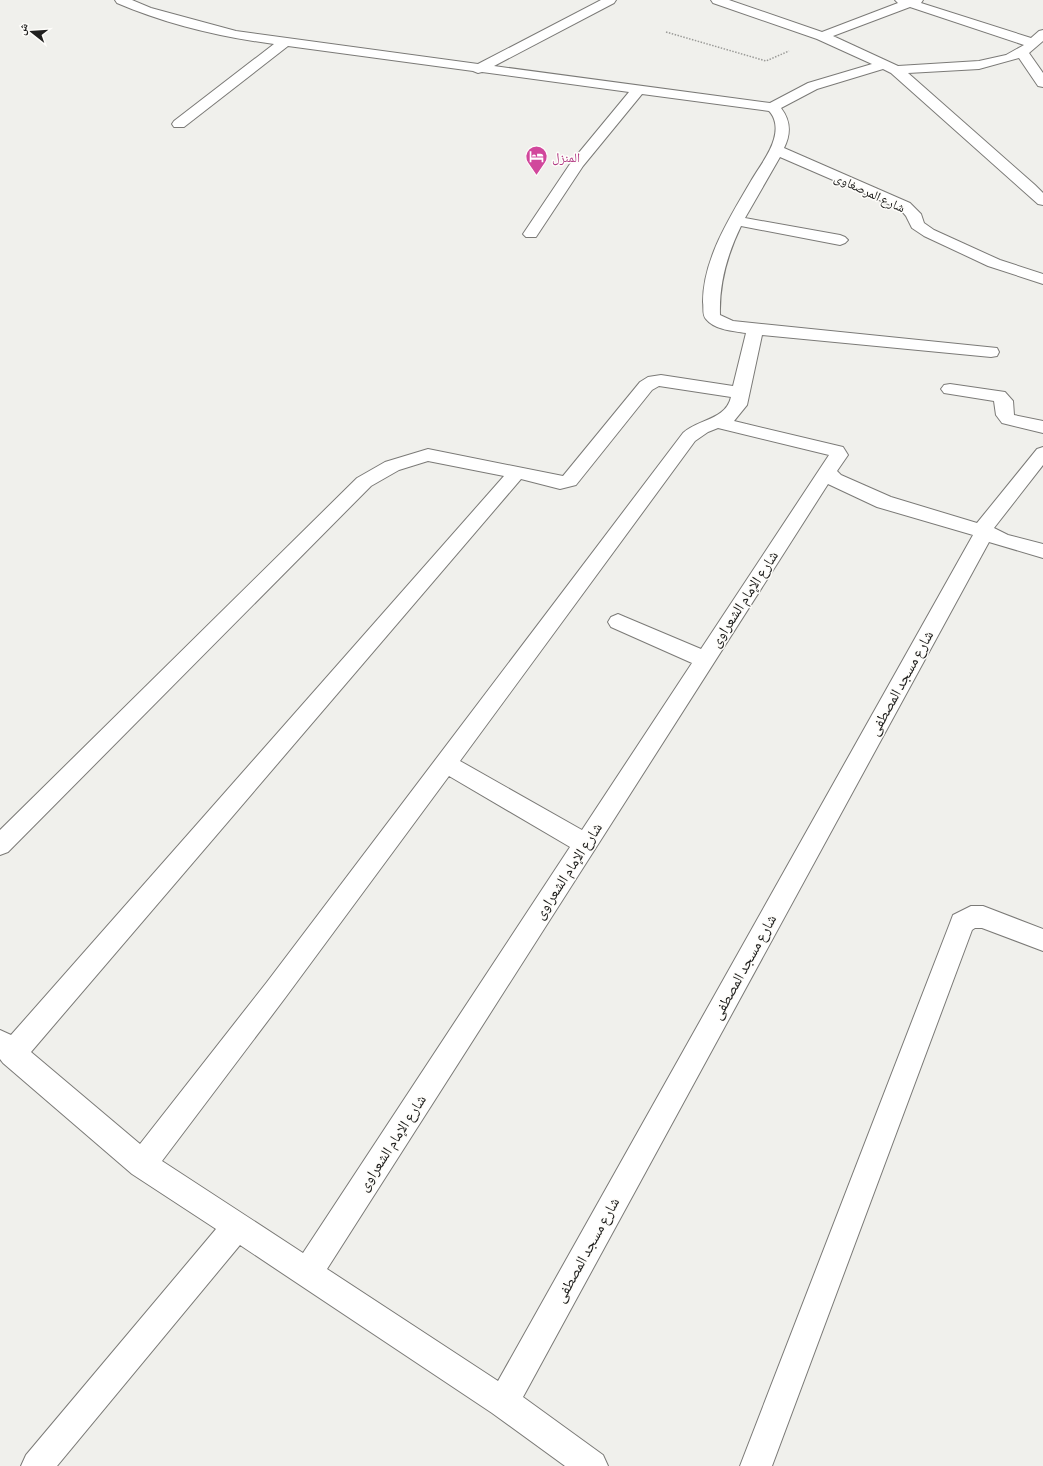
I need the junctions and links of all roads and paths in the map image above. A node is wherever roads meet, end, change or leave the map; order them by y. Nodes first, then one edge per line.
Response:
1 (121, 0) edge
2 (610, 0) edge
3 (718, 0) edge
4 (909, 1) edge
5 (666, 32) dead end
6 (1043, 34) edge
7 (822, 36) junction
8 (286, 42) junction
9 (1032, 43) junction
10 (1022, 53) junction
11 (891, 67) junction
12 (478, 69) junction
13 (1043, 83) edge
14 (638, 90) junction
15 (773, 107) junction
16 (179, 124) dead end
17 (776, 150) junction
18 (1043, 201) edge
19 (736, 221) junction
20 (531, 234) dead end
21 (840, 240) dead end
22 (1043, 279) edge
23 (755, 329) junction
24 (991, 352) dead end
25 (950, 389) dead end
26 (740, 393) junction
27 (719, 422) junction
28 (1043, 427) edge
29 (1043, 453) edge
30 (828, 470) junction
31 (517, 472) junction
32 (985, 532) junction
33 (1043, 550) edge
34 (618, 622) dead end
35 (705, 660) junction
36 (445, 763) junction
37 (585, 844) junction
38 (0, 845) edge
39 (1043, 940) edge
40 (6, 1048) edge
41 (142, 1164) junction
42 (237, 1226) junction
43 (308, 1272) junction
44 (503, 1402) junction
45 (37, 1466) edge
46 (592, 1466) edge
47 (756, 1466) edge

1 - 8 street
2 - 12 street
3 - 7 street
4 - 7 street
4 - 9 street
5 - 7 path
6 - 9 street
7 - 11 street
8 - 12 street
8 - 16 street
9 - 10 street
10 - 11 street
10 - 13 street
11 - 15 street
11 - 18 street
12 - 14 street
14 - 15 street
14 - 20 street
15 - 17 street
17 - 19 street
17 - 22 street, شارع المرصغاوى
19 - 21 street
19 - 23 street
23 - 24 street
23 - 26 street
25 - 28 street
26 - 27 street
26 - 31 street
27 - 30 street, شارع الإمام الشعراوى
27 - 36 street
29 - 32 street, شارع مسجد المصطفى
30 - 32 street
30 - 35 street, شارع الإمام الشعراوى
31 - 38 street
31 - 40 street
32 - 33 street
32 - 44 street, شارع مسجد المصطفى
34 - 35 street
35 - 37 street, شارع الإمام الشعراوى
36 - 37 street
36 - 41 street
37 - 43 street, شارع الإمام الشعراوى
39 - 47 street
40 - 41 street
41 - 42 street
42 - 43 street
42 - 45 street
43 - 44 street
44 - 46 street

